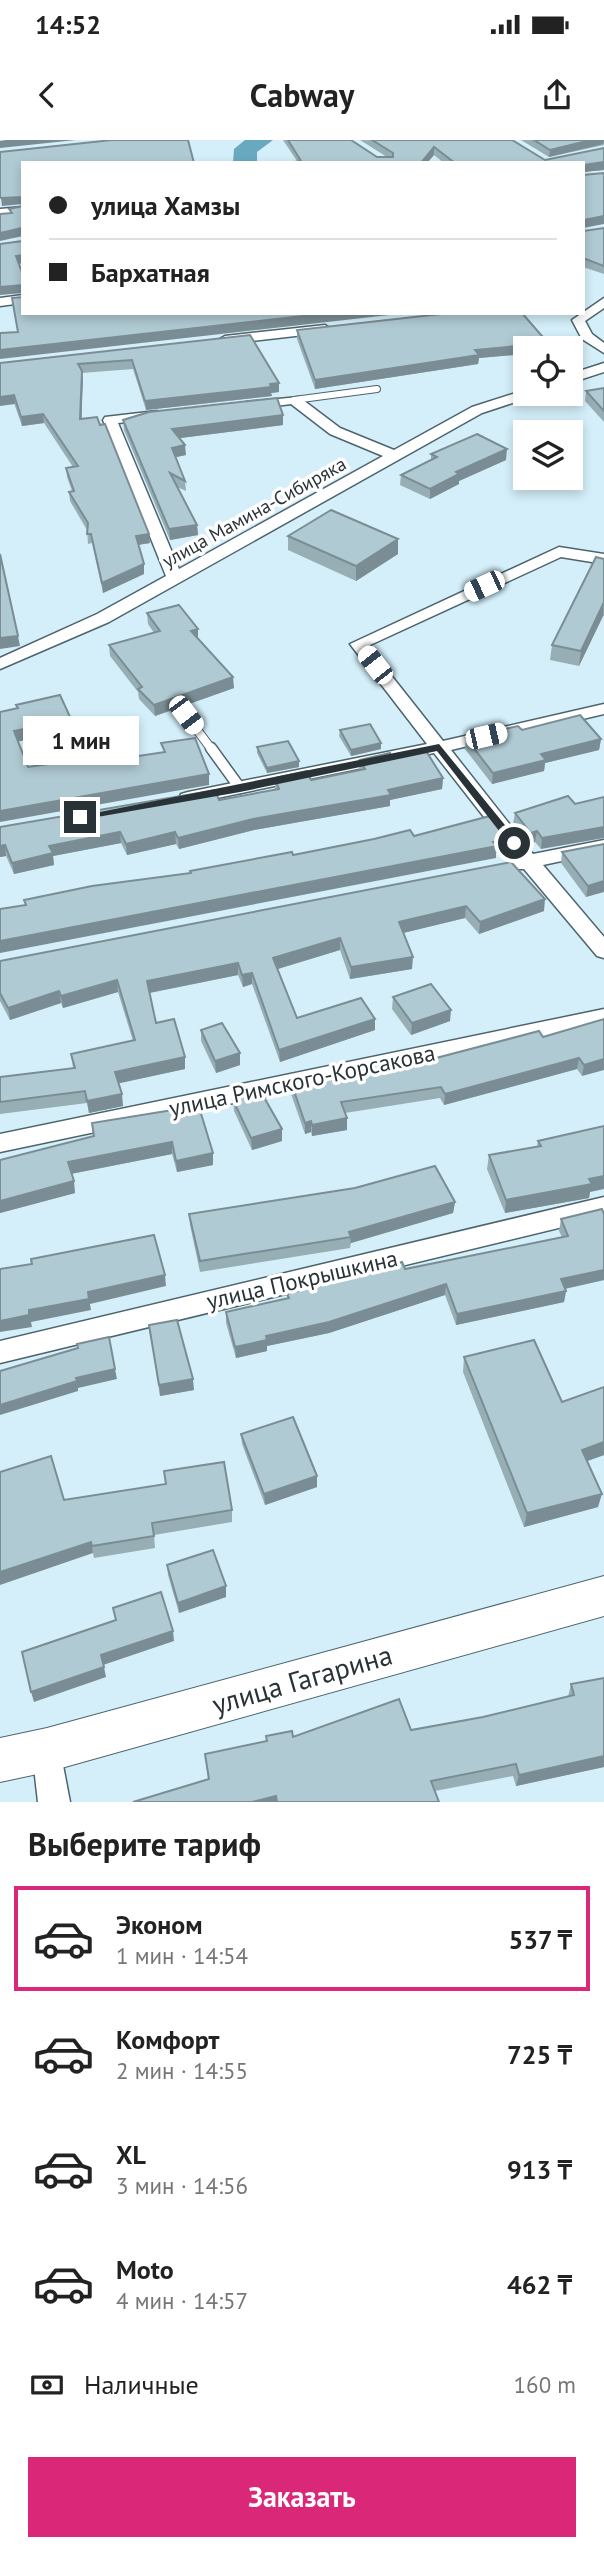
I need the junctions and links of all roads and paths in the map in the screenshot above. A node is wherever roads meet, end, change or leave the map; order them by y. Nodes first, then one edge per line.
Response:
1 (21, 211) edge
2 (0, 212) edge
3 (21, 299) edge
4 (0, 302) edge
5 (604, 302) edge
6 (585, 312) edge
7 (579, 315) edge
8 (345, 327) edge
9 (207, 342) edge
10 (604, 349) edge
11 (604, 367) edge
12 (583, 374) edge
13 (377, 389) dead end
14 (513, 398) edge
15 (294, 400) junction
16 (241, 406) edge
17 (175, 413) edge
18 (395, 456) junction
19 (604, 559) edge
20 (175, 578) junction
21 (0, 664) edge
22 (604, 709) edge
23 (186, 715) dead end
24 (439, 747) junction
25 (240, 788) junction
26 (173, 800) edge
27 (604, 846) edge
28 (529, 862) junction
29 (502, 867) edge
30 (604, 951) edge
31 (604, 1017) edge
32 (0, 1143) edge
33 (604, 1207) edge
34 (0, 1352) edge
35 (604, 1596) edge
36 (47, 1750) junction
37 (0, 1760) edge
38 (54, 1802) edge

1 - 2 street
3 - 4 street
5 - 6 street
7 - 10 street
8 - 9 street
11 - 12 street
13 - 15 lane
14 - 18 street, улица Мамина-Сибиряка
15 - 16 street
15 - 18 street
17 - 20 street
18 - 20 street, улица Мамина-Сибиряка
19 - 24 street
20 - 21 street, улица Мамина-Сибиряка
22 - 24 street
23 - 25 lane
24 - 25 street
24 - 28 street
25 - 26 street
27 - 28 street
28 - 29 street
28 - 30 street
31 - 32 street, улица Римского-Корсакова
33 - 34 street, улица Покрышкина
35 - 36 main road, улица Гагарина
36 - 37 main road, улица Гагарина
36 - 38 street

